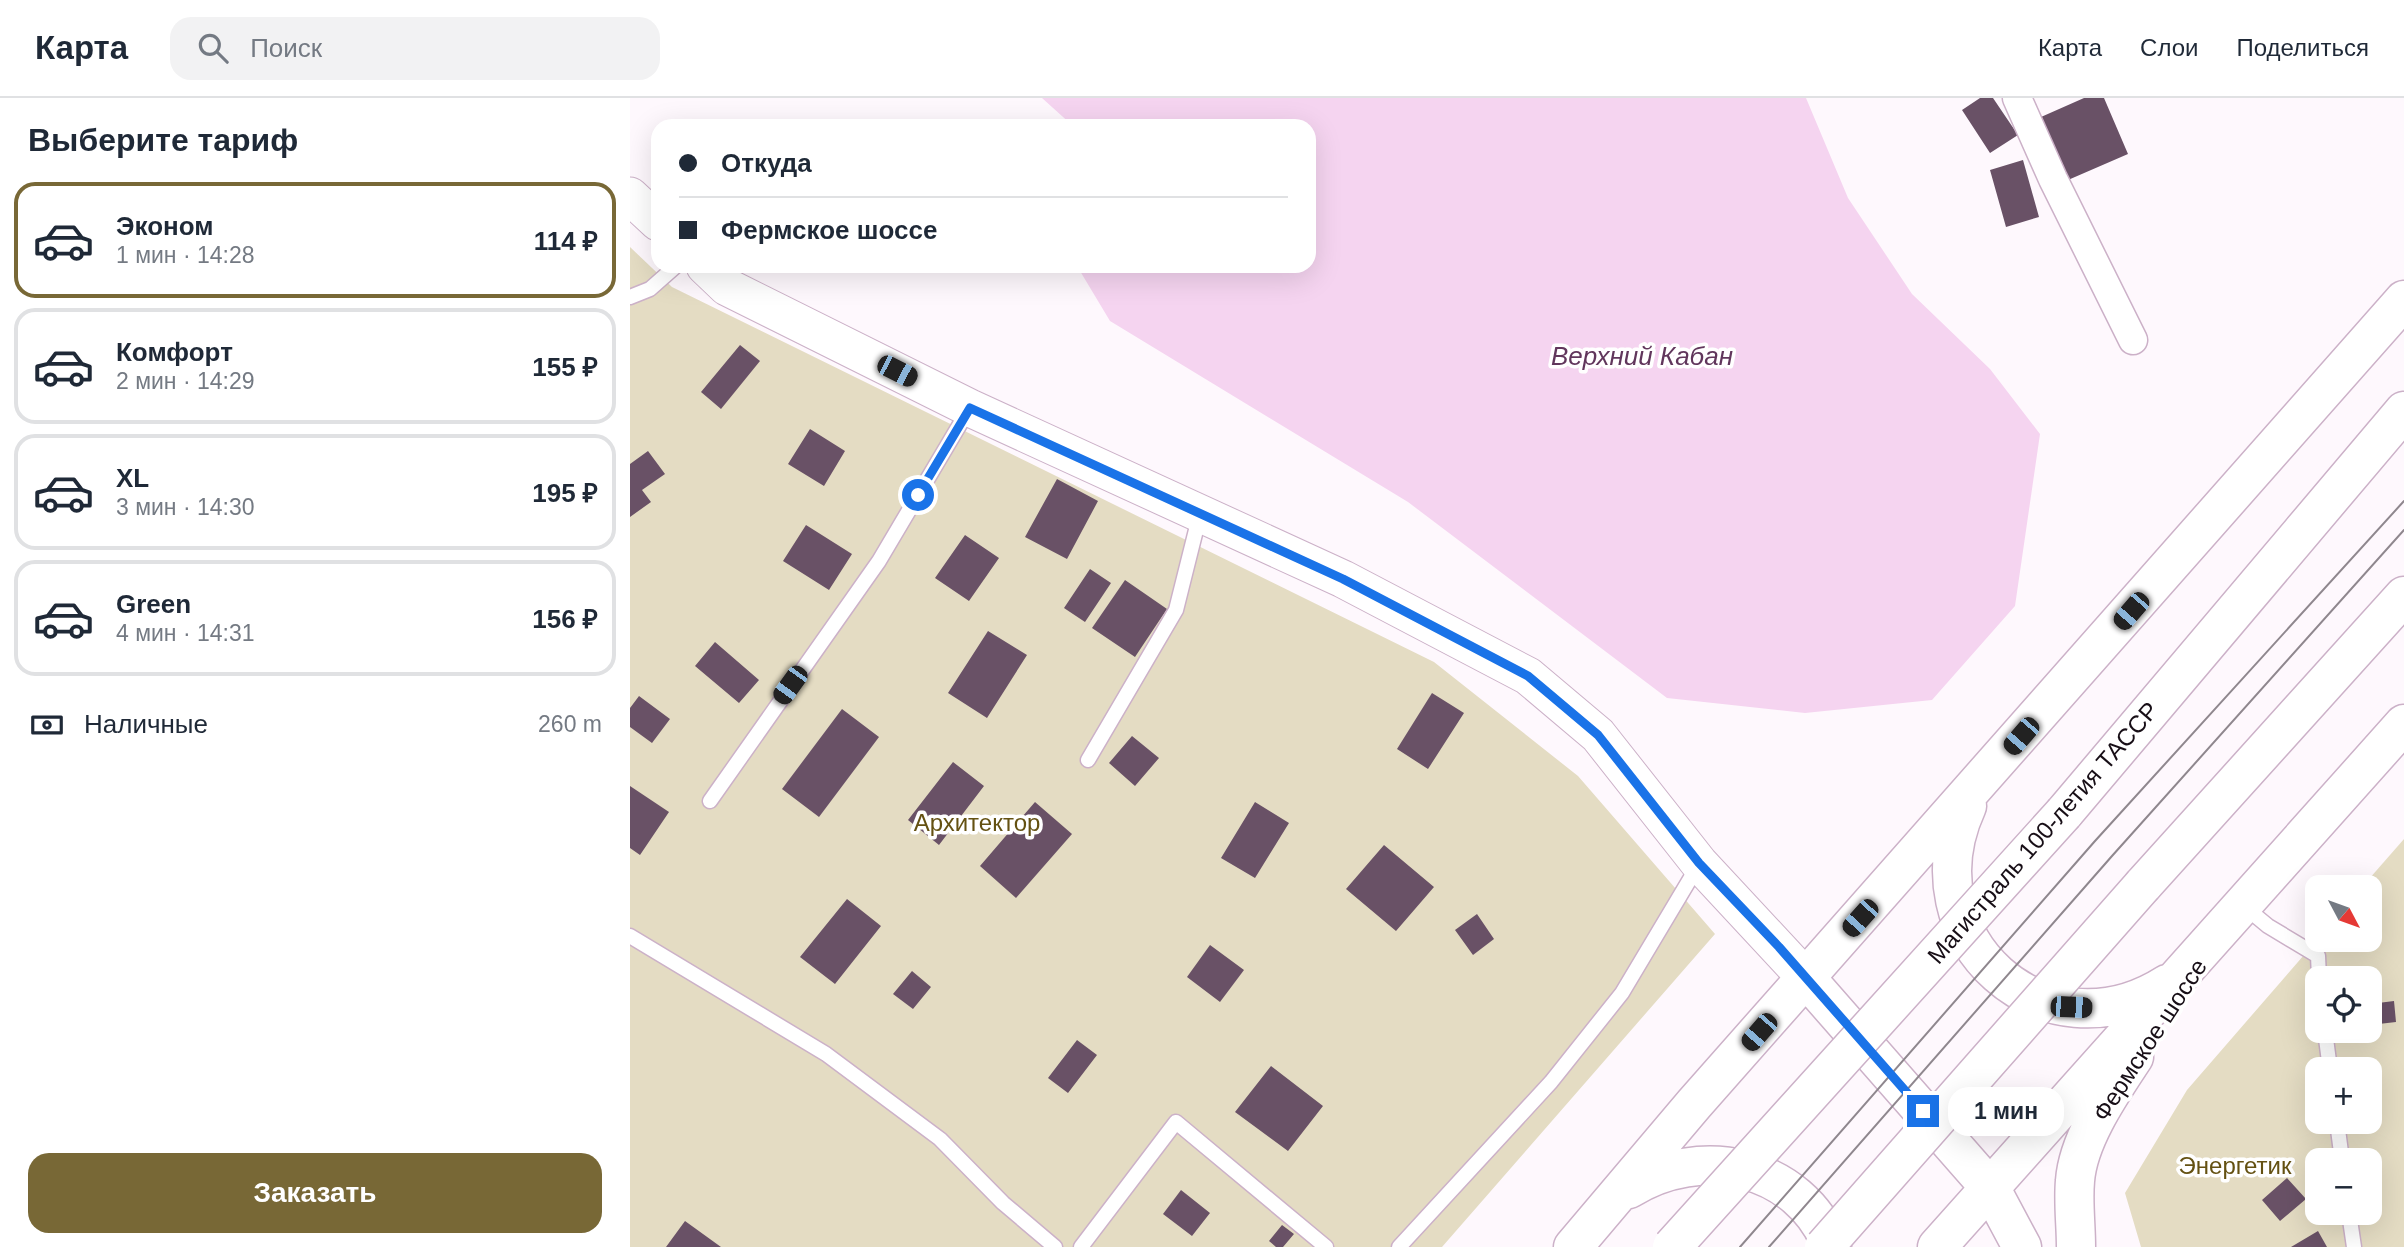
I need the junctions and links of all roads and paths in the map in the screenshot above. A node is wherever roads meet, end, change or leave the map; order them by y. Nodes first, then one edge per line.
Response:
1 (2017, 98) edge
2 (630, 196) edge
3 (651, 216) edge
4 (668, 273) edge
5 (712, 273) edge
6 (630, 297) edge
7 (2404, 300) edge
8 (2133, 340) dead end
9 (970, 408) junction
10 (2404, 411) edge
11 (1200, 513) junction
12 (2404, 596) edge
13 (2404, 724) edge
14 (1088, 760) dead end
15 (1985, 778) junction
16 (710, 801) dead end
17 (1699, 863) junction
18 (2237, 914) junction
19 (630, 936) edge
20 (2194, 961) junction
21 (2318, 966) edge
22 (1806, 978) junction
23 (1991, 1189) junction
24 (1604, 1211) junction
25 (2351, 1225) edge
26 (1055, 1247) edge
27 (1081, 1247) edge
28 (1326, 1247) edge
29 (1399, 1247) edge
30 (1573, 1247) edge
31 (1672, 1247) edge
32 (1824, 1247) edge
33 (1832, 1247) edge
34 (1937, 1247) edge
35 (2022, 1247) edge
36 (2076, 1247) edge
37 (2354, 1247) edge

1 - 8 street
2 - 3 street
4 - 6 lane
5 - 9 street
7 - 15 main road
9 - 11 street
9 - 16 lane
10 - 31 main road, Магистраль 100-летия ТАССР, bridge
11 - 14 lane
11 - 17 street
12 - 32 main road, bridge
13 - 18 main road
15 - 20 main road
15 - 22 main road
17 - 22 street
17 - 29 lane
18 - 20 main road
18 - 21 lane
18 - 36 main road, Фермское шоссе
19 - 26 lane
20 - 23 main road
22 - 23 main road
22 - 24 main road
23 - 34 main road
23 - 35 main road
24 - 30 main road
24 - 33 main road
25 - 37 lane
27 - 28 lane

